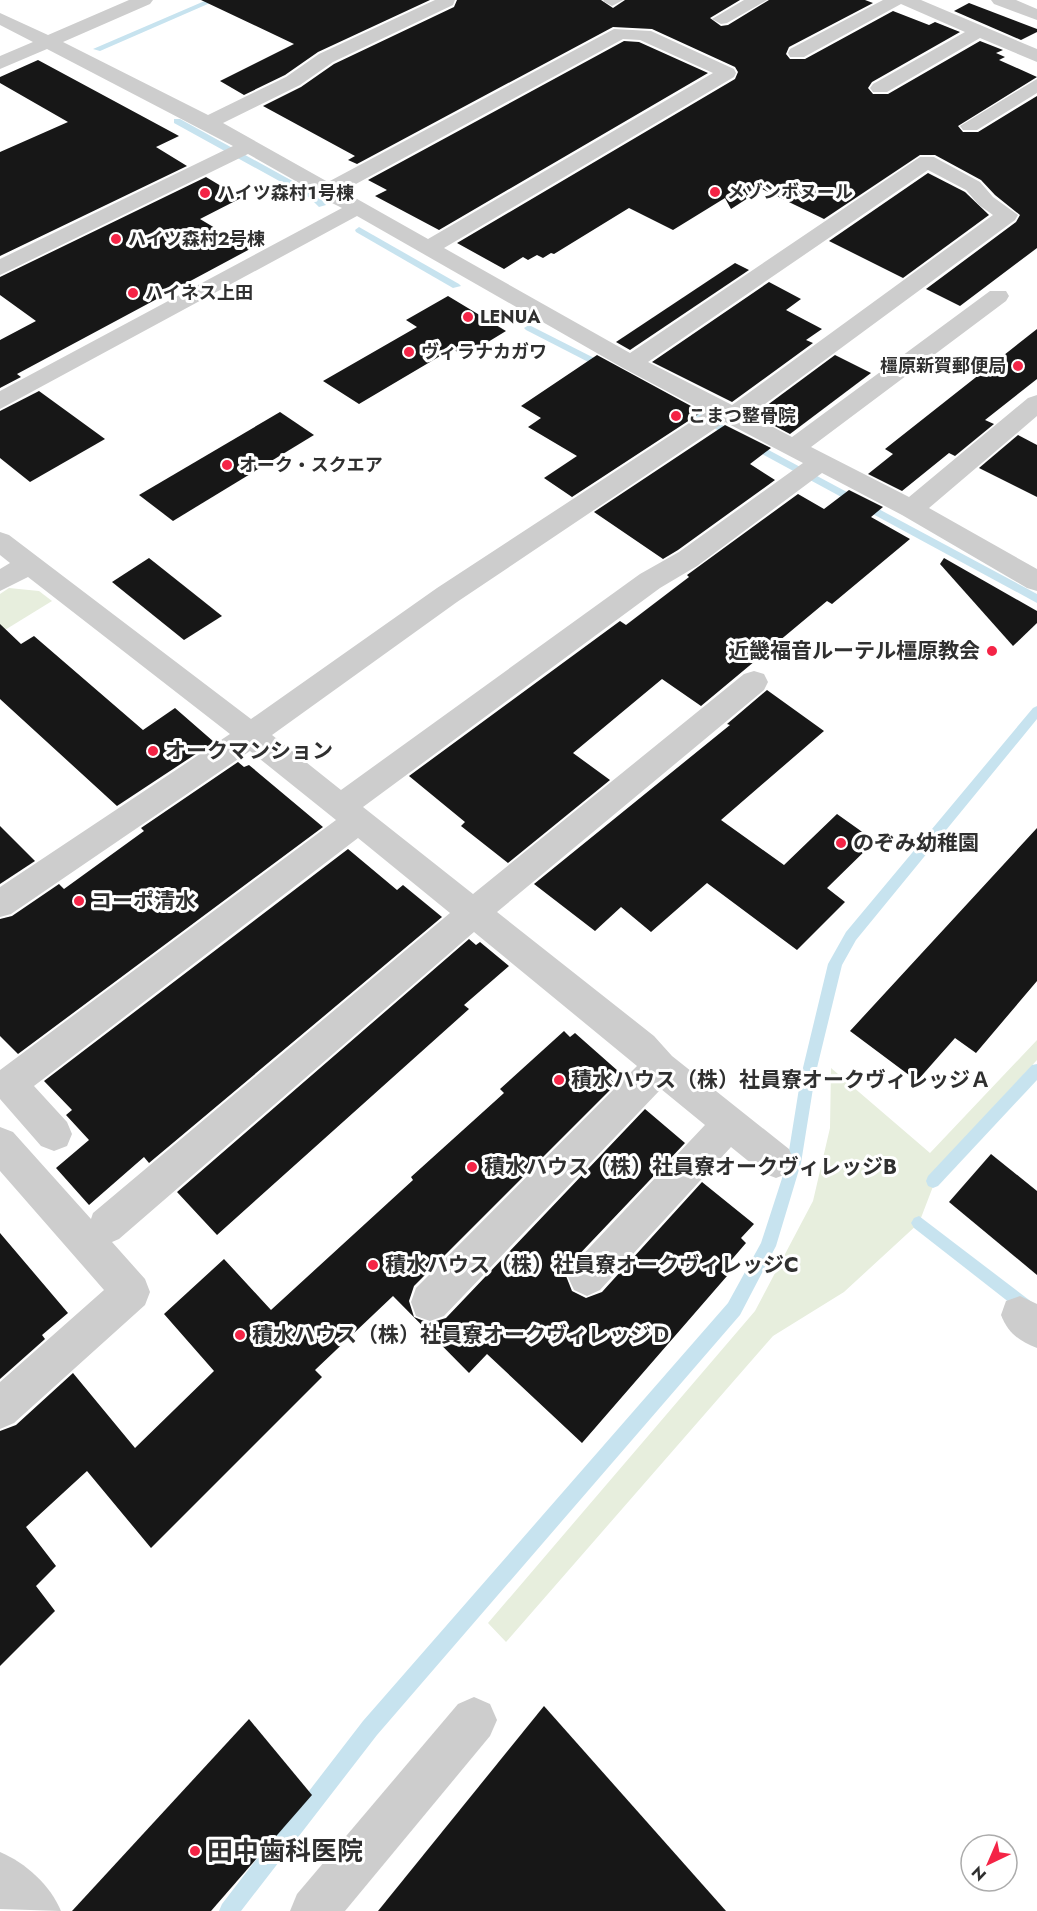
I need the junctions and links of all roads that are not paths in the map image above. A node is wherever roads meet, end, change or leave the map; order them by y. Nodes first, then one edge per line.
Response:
1 (144, 0) edge
2 (758, 0) edge
3 (896, 0) edge
4 (906, 0) edge
5 (1000, 0) edge
6 (447, 1) edge
7 (1037, 15) edge
8 (0, 18) edge
9 (721, 19) dead end
10 (979, 31) junction
11 (46, 42) junction
12 (797, 53) dead end
13 (1037, 56) edge
14 (0, 63) edge
15 (1037, 85) edge
16 (880, 88) dead end
17 (208, 123) junction
18 (970, 126) dead end
19 (248, 146) junction
20 (325, 192) junction
21 (355, 208) junction
22 (427, 249) junction
23 (0, 268) edge
24 (998, 296) dead end
25 (631, 363) junction
26 (0, 401) edge
27 (1037, 403) edge
28 (729, 413) junction
29 (794, 447) junction
30 (821, 462) junction
31 (911, 509) junction
32 (0, 541) edge
33 (28, 565) junction
34 (1036, 580) edge
35 (0, 581) edge
36 (754, 682) dead end
37 (251, 735) junction
38 (349, 814) junction
39 (0, 904) edge
40 (472, 913) junction
41 (660, 1067) junction
42 (729, 1124) junction
43 (54, 1134) dead end
44 (0, 1144) edge
45 (776, 1161) dead end
46 (106, 1226) dead end
47 (587, 1277) dead end
48 (430, 1302) dead end
49 (0, 1409) edge
50 (474, 1720) dead end
51 (0, 1876) edge
52 (37, 1911) edge
53 (314, 1911) edge

1 - 11 street
2 - 9 street
3 - 12 street
4 - 10 street
5 - 7 street
6 - 17 street
8 - 11 street
10 - 13 street
10 - 16 street
11 - 14 street
11 - 17 street
15 - 18 street
17 - 19 street
19 - 20 street
19 - 23 street
20 - 21 street
20 - 22 street
21 - 22 street
21 - 26 street
22 - 25 street
24 - 29 street
25 - 28 street
25 - 28 street
27 - 31 street
28 - 29 street
28 - 37 street
29 - 30 street
30 - 31 street
30 - 38 street
31 - 34 street
32 - 33 street
33 - 35 street
33 - 37 street
36 - 40 street
37 - 38 street
37 - 39 street
38 - 40 street
38 - 43 street
40 - 41 street
40 - 46 street
41 - 42 street
41 - 48 street
42 - 45 street
42 - 47 street
44 - 49 street
50 - 53 street
51 - 52 street

